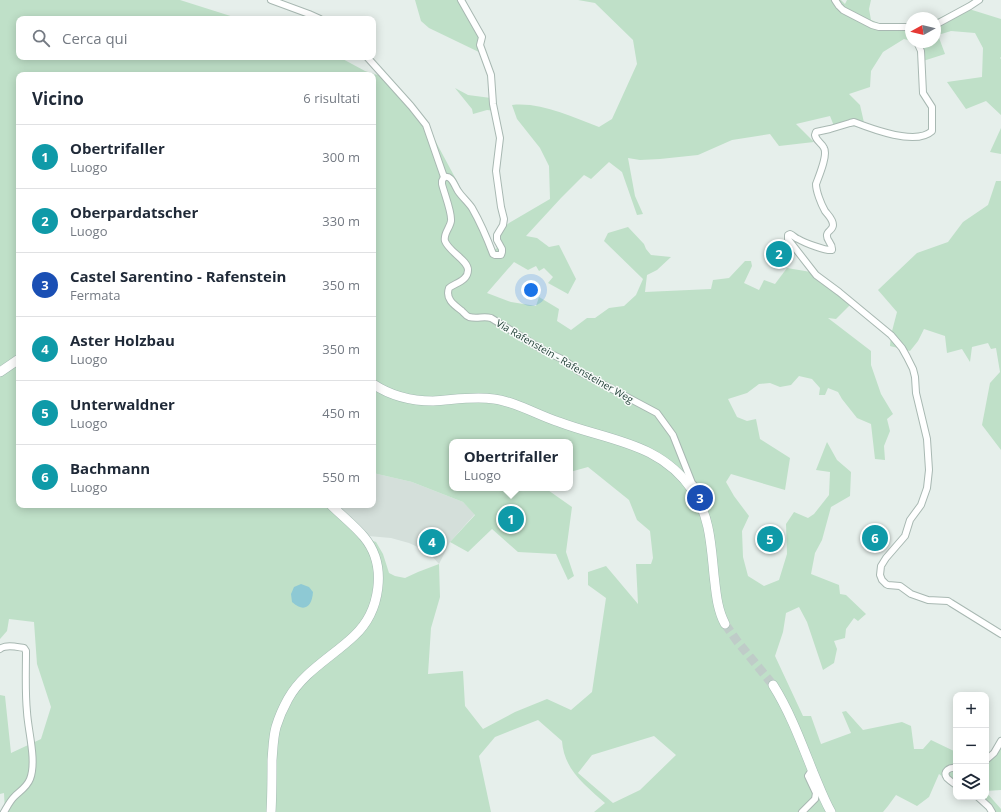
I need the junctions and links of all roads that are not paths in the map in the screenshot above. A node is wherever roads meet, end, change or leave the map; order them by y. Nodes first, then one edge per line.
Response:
1 (271, 0) edge
2 (461, 0) edge
3 (835, 0) edge
4 (980, 0) edge
5 (313, 16) edge
6 (941, 22) edge
7 (905, 27) edge
8 (920, 48) edge
9 (370, 60) edge
10 (444, 177) junction
11 (16, 361) edge
12 (0, 372) edge
13 (376, 385) edge
14 (334, 508) edge
15 (703, 510) junction
16 (725, 624) tunnel mouth
17 (1001, 634) edge
18 (0, 649) edge
19 (773, 685) tunnel mouth
20 (1001, 741) edge
21 (989, 757) edge
22 (953, 768) edge
23 (812, 770) junction
24 (953, 783) edge
25 (983, 800) edge
26 (269, 811) edge
27 (4, 812) edge
28 (802, 812) edge
29 (831, 812) edge
30 (992, 812) edge

1 - 5 street
2 - 10 street
3 - 7 street
4 - 6 street
8 - 17 street
9 - 10 street
10 - 15 street, Via Rafenstein - Rafensteiner Weg
11 - 12 main road
13 - 15 main road
14 - 26 main road
15 - 16 main road
18 - 27 street
19 - 23 main road
20 - 21 street
22 - 24 street
23 - 28 street
23 - 29 main road
25 - 30 street

